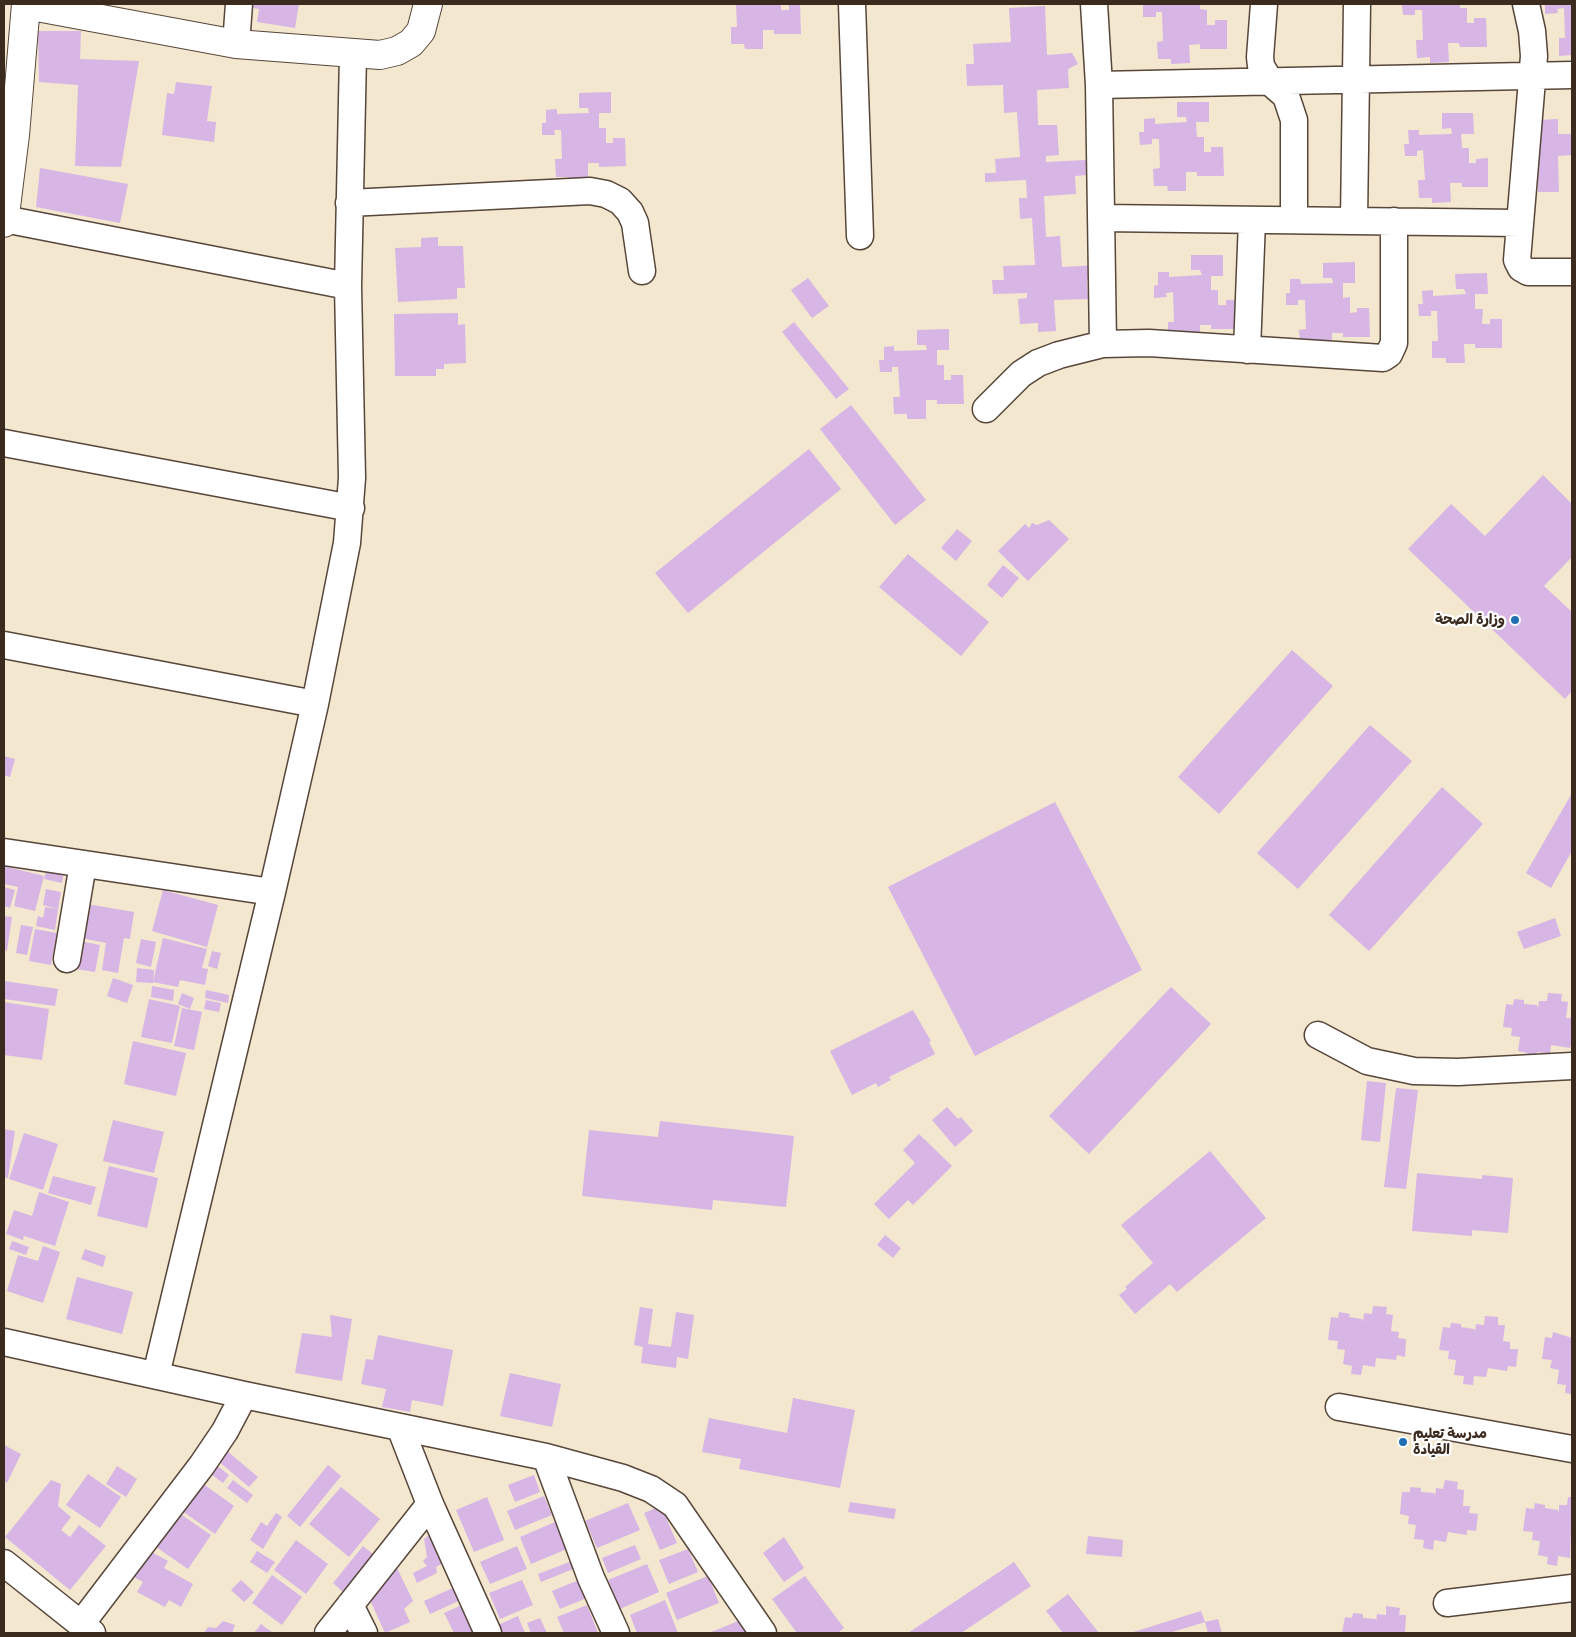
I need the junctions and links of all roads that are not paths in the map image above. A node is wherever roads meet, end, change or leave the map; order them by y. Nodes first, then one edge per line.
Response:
1 (26, 4) edge
2 (239, 4) edge
3 (428, 4) edge
4 (852, 4) edge
5 (1094, 4) edge
6 (1264, 4) edge
7 (1358, 4) edge
8 (1526, 4) edge
9 (236, 44) junction
10 (353, 55) junction
11 (1572, 75) edge
12 (1533, 78) junction
13 (1356, 81) junction
14 (1271, 83) junction
15 (1099, 85) junction
16 (349, 203) junction
17 (1101, 218) junction
18 (4, 219) edge
19 (1252, 220) junction
20 (1294, 220) junction
21 (1354, 221) junction
22 (1394, 222) junction
23 (4, 223) edge
24 (1520, 223) junction
25 (860, 236) dead end
26 (642, 271) dead end
27 (1572, 272) edge
28 (348, 286) junction
29 (1103, 344) junction
30 (1247, 350) junction
31 (986, 409) dead end
32 (4, 443) edge
33 (351, 508) junction
34 (4, 645) edge
35 (315, 704) junction
36 (4, 852) edge
37 (83, 864) junction
38 (272, 892) junction
39 (67, 959) dead end
40 (1318, 1035) dead end
41 (1572, 1066) edge
42 (4, 1342) edge
43 (156, 1376) junction
44 (244, 1395) junction
45 (1339, 1407) dead end
46 (400, 1427) junction
47 (1572, 1449) edge
48 (546, 1457) junction
49 (430, 1504) junction
50 (7, 1574) edge
51 (1572, 1588) edge
52 (1447, 1603) dead end
53 (350, 1605) junction
54 (86, 1629) edge
55 (328, 1633) edge
56 (364, 1633) edge
57 (488, 1633) edge
58 (616, 1633) edge
59 (763, 1633) edge

1 - 9 main road
1 - 18 main road
2 - 9 street
3 - 10 main road
4 - 25 street
5 - 15 street
6 - 14 street
7 - 13 street
8 - 12 street
9 - 10 main road
10 - 16 street
11 - 12 street
12 - 13 street
12 - 24 street
13 - 14 street
13 - 21 street
14 - 15 street
14 - 20 street
15 - 17 street
16 - 26 street
16 - 28 street
17 - 19 street
17 - 29 street
18 - 23 main road
18 - 28 street
19 - 20 street
19 - 30 street
20 - 21 street
21 - 22 street
22 - 24 street
22 - 30 street
24 - 27 street
28 - 33 street
29 - 30 street
29 - 31 street
32 - 33 street
33 - 35 street
34 - 35 street
35 - 38 street
36 - 37 street
37 - 38 street
37 - 39 street
38 - 43 street
40 - 41 street
42 - 43 street
43 - 44 street
44 - 46 street
44 - 54 street
45 - 47 street
46 - 48 street
46 - 49 street
48 - 58 street
48 - 59 street
49 - 53 street
49 - 57 street
50 - 54 street
51 - 52 street
53 - 55 street
53 - 56 street

